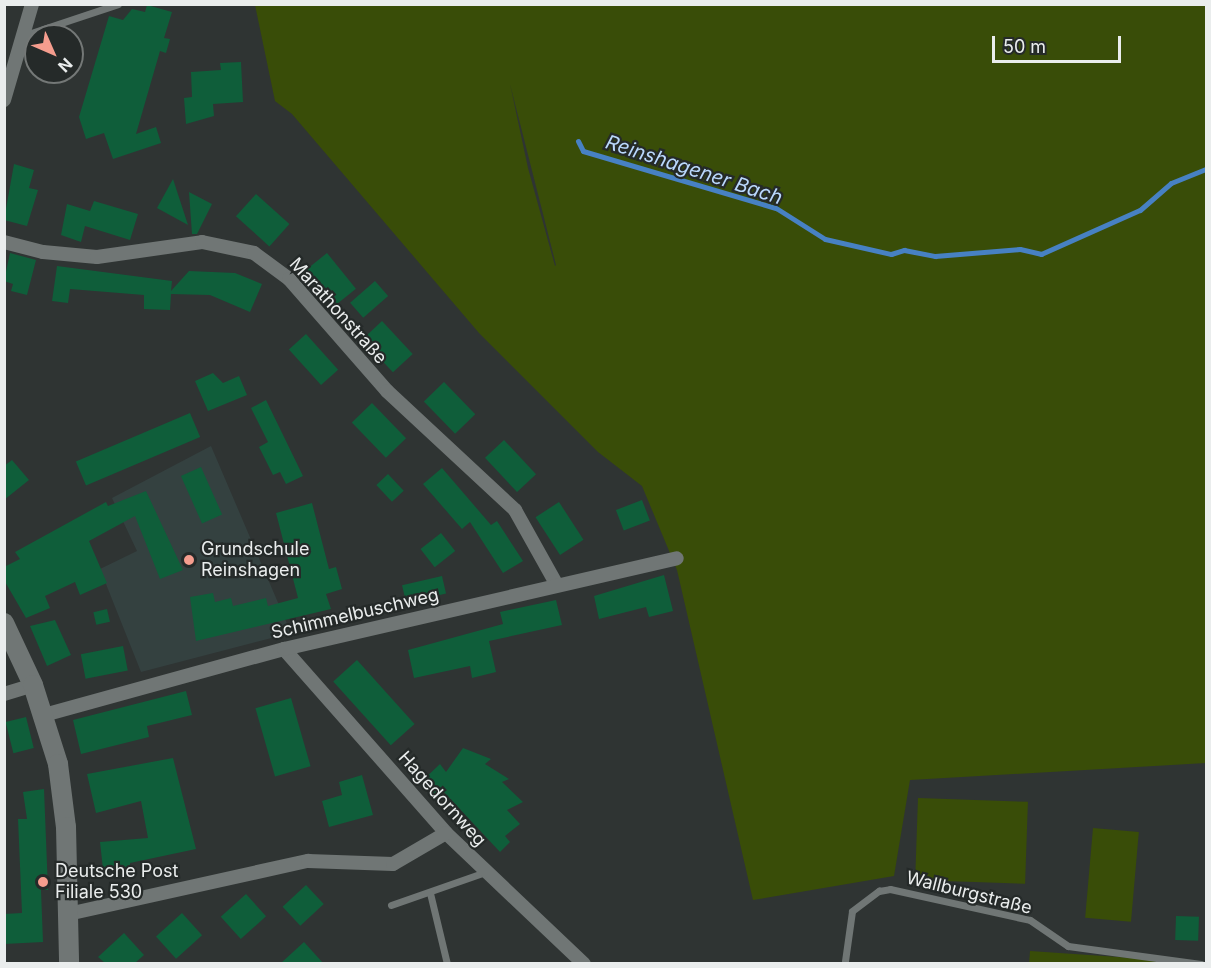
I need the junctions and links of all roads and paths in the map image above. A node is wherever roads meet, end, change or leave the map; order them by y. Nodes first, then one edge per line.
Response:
1 (32, 4) edge
2 (118, 4) edge
3 (22, 36) junction
4 (4, 100) edge
5 (4, 242) edge
6 (677, 558) dead end
7 (557, 585) junction
8 (4, 623) edge
9 (284, 649) junction
10 (33, 685) junction
11 (4, 694) edge
12 (44, 715) junction
13 (446, 833) junction
14 (484, 872) junction
15 (430, 893) junction
16 (391, 905) dead end
17 (68, 914) junction
18 (846, 961) dead end
19 (69, 963) edge
20 (447, 963) edge
21 (584, 963) edge
22 (1201, 963) edge

1 - 3 street
2 - 3 lane
3 - 4 street
5 - 7 street, Marathonstraße
6 - 7 street, Schimmelbuschweg
7 - 9 street, Schimmelbuschweg
8 - 10 main road
9 - 12 street, Schimmelbuschweg
9 - 13 street, Hagedornweg
10 - 11 street
10 - 12 main road
12 - 17 main road
13 - 14 street, Hagedornweg
13 - 17 street
14 - 15 lane
14 - 21 street, Hagedornweg
15 - 16 lane
15 - 20 lane
17 - 19 main road
18 - 22 lane, Wallburgstraße

